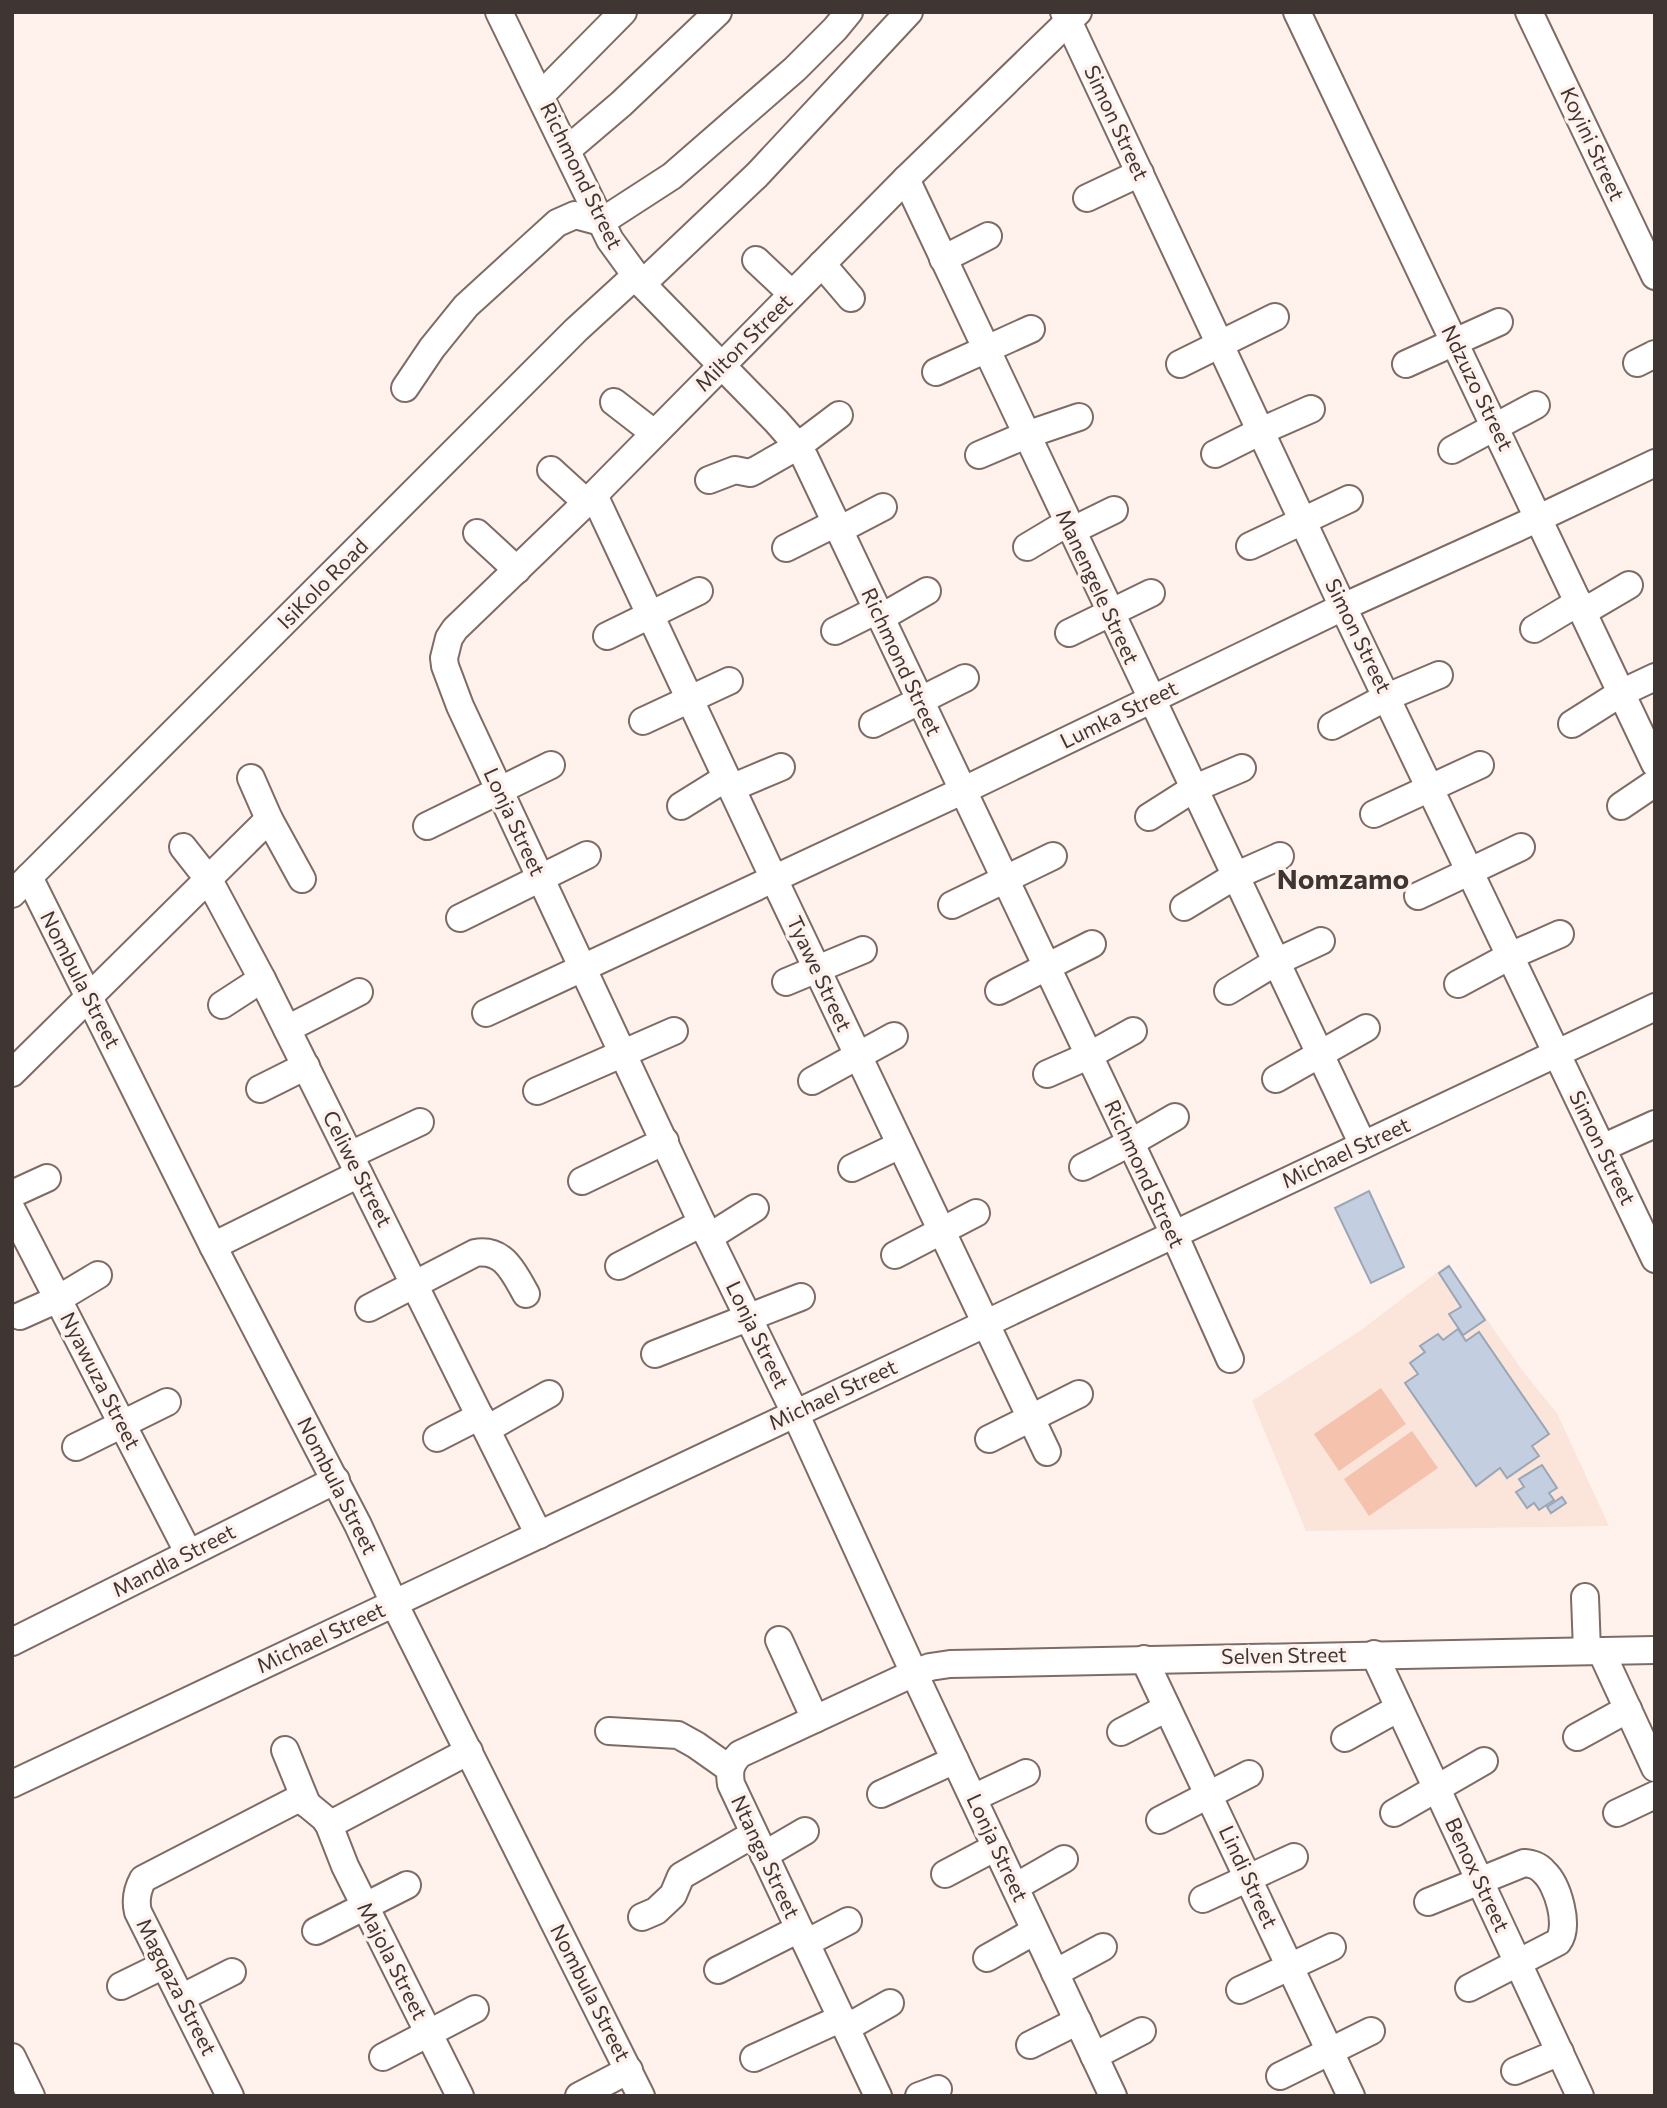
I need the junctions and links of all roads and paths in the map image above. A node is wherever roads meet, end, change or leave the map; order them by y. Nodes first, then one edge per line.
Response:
1 (499, 12) edge
2 (623, 12) edge
3 (718, 12) edge
4 (849, 12) edge
5 (909, 12) edge
6 (1297, 12) edge
7 (1529, 12) edge
8 (1070, 15) edge
9 (541, 95) junction
10 (567, 150) junction
11 (1140, 173) junction
12 (906, 179) junction
13 (1087, 198) dead end
14 (601, 222) junction
15 (988, 236) dead end
16 (943, 259) junction
17 (756, 260) dead end
18 (821, 264) junction
19 (1655, 276) edge
20 (639, 280) junction
21 (792, 294) junction
22 (851, 298) dead end
23 (1275, 317) dead end
24 (1499, 322) dead end
25 (1031, 329) dead end
26 (1455, 343) junction
27 (1220, 345) junction
28 (985, 348) junction
29 (1180, 364) dead end
30 (1406, 364) dead end
31 (720, 366) junction
32 (936, 372) dead end
33 (405, 388) dead end
34 (614, 402) dead end
35 (1536, 405) dead end
36 (1311, 409) dead end
37 (839, 415) dead end
38 (1079, 416) dead end
39 (1496, 428) junction
40 (1261, 431) junction
41 (654, 433) junction
42 (1026, 435) junction
43 (798, 446) junction
44 (1452, 450) dead end
45 (1215, 454) dead end
46 (979, 455) dead end
47 (1655, 463) edge
48 (551, 470) dead end
49 (709, 480) dead end
50 (590, 498) junction
51 (1349, 499) dead end
52 (883, 507) dead end
53 (1114, 510) dead end
54 (1539, 518) junction
55 (1303, 520) junction
56 (837, 526) junction
57 (1069, 527) junction
58 (477, 533) dead end
59 (1250, 546) dead end
60 (1027, 547) dead end
61 (786, 548) dead end
62 (517, 570) junction
63 (1629, 586) dead end
64 (699, 591) dead end
65 (927, 591) dead end
66 (1151, 593) dead end
67 (1343, 607) junction
68 (1581, 607) junction
69 (1110, 613) junction
70 (879, 614) junction
71 (650, 616) junction
72 (1534, 629) dead end
73 (835, 631) dead end
74 (1069, 633) dead end
75 (607, 636) dead end
76 (1439, 675) dead end
77 (1655, 677) edge
78 (965, 678) dead end
79 (729, 681) dead end
80 (453, 688) joint
81 (1621, 694) junction
82 (1387, 697) junction
83 (690, 699) junction
84 (1150, 699) junction
85 (920, 702) junction
86 (643, 721) dead end
87 (873, 724) dead end
88 (1572, 724) dead end
89 (1332, 726) dead end
90 (1655, 764) edge
91 (551, 765) dead end
92 (1480, 765) dead end
93 (781, 767) dead end
94 (1242, 768) dead end
95 (251, 778) dead end
96 (729, 783) junction
97 (1655, 783) edge
98 (1193, 789) junction
99 (1430, 789) junction
100 (499, 791) junction
101 (962, 792) junction
102 (681, 806) dead end
103 (1621, 806) dead end
104 (1374, 814) dead end
105 (1149, 817) dead end
106 (269, 819) junction
107 (427, 827) dead end
108 (183, 847) dead end
109 (1521, 847) dead end
110 (587, 855) dead end
111 (1053, 856) dead end
112 (1280, 856) dead end
113 (1470, 872) junction
114 (1235, 876) junction
115 (302, 879) dead end
116 (209, 880) junction
117 (540, 880) junction
118 (774, 880) junction
119 (1004, 880) junction
120 (21, 886) edge
121 (1418, 896) dead end
122 (952, 905) dead end
123 (1184, 907) dead end
124 (460, 918) dead end
125 (1560, 934) dead end
126 (1321, 941) dead end
127 (1092, 944) dead end
128 (863, 950) dead end
129 (1510, 956) junction
130 (1276, 962) junction
131 (583, 967) junction
132 (1046, 967) junction
133 (816, 969) junction
134 (262, 979) junction
135 (786, 982) dead end
136 (1458, 984) dead end
137 (1228, 990) dead end
138 (999, 991) dead end
139 (359, 992) dead end
140 (89, 997) junction
141 (222, 1005) dead end
142 (1655, 1007) edge
143 (486, 1013) dead end
144 (1366, 1028) dead end
145 (287, 1029) junction
146 (674, 1031) dead end
147 (1133, 1031) dead end
148 (894, 1036) dead end
149 (624, 1053) junction
150 (1557, 1053) junction
151 (1320, 1055) junction
152 (858, 1056) junction
153 (1088, 1056) junction
154 (306, 1066) junction
155 (12, 1073) edge
156 (1047, 1074) dead end
157 (1276, 1079) dead end
158 (812, 1082) dead end
159 (260, 1090) dead end
160 (537, 1091) dead end
161 (1175, 1117) dead end
162 (420, 1122) dead end
163 (1655, 1124) edge
164 (665, 1141) junction
165 (1130, 1143) junction
166 (900, 1145) junction
167 (1363, 1145) junction
168 (1602, 1148) junction
169 (355, 1164) junction
170 (1083, 1167) dead end
171 (852, 1168) dead end
172 (47, 1178) dead end
173 (582, 1181) dead end
174 (13, 1208) edge
175 (755, 1208) dead end
176 (976, 1213) dead end
177 (706, 1230) junction
178 (1648, 1230) edge
179 (941, 1231) junction
180 (1174, 1234) junction
181 (213, 1246) junction
182 (895, 1255) dead end
183 (1655, 1259) edge
184 (619, 1266) dead end
185 (98, 1275) dead end
186 (414, 1284) junction
187 (526, 1294) dead end
188 (801, 1297) dead end
189 (58, 1299) junction
190 (369, 1308) dead end
191 (20, 1317) dead end
192 (749, 1317) junction
193 (985, 1323) junction
194 (655, 1354) dead end
195 (1230, 1359) dead end
196 (549, 1394) dead end
197 (1079, 1394) dead end
198 (167, 1402) dead end
199 (795, 1413) junction
200 (1030, 1418) junction
201 (122, 1423) junction
202 (483, 1423) junction
203 (437, 1438) dead end
204 (989, 1439) dead end
205 (76, 1447) dead end
206 (1047, 1452) dead end
207 (336, 1480) junction
208 (539, 1535) junction
209 (188, 1552) junction
210 (1585, 1597) dead end
211 (394, 1603) junction
212 (779, 1640) dead end
213 (12, 1642) edge
214 (1655, 1650) edge
215 (1594, 1651) junction
216 (1374, 1654) junction
217 (1144, 1659) junction
218 (914, 1673) junction
219 (1399, 1707) junction
220 (1167, 1708) junction
221 (1628, 1709) junction
222 (816, 1719) junction
223 (609, 1731) dead end
224 (1121, 1732) dead end
225 (1577, 1737) dead end
226 (1345, 1738) dead end
227 (285, 1750) dead end
228 (470, 1751) junction
229 (955, 1760) junction
230 (1484, 1761) dead end
231 (1655, 1768) edge
232 (730, 1769) junction
233 (1026, 1773) dead end
234 (1249, 1774) dead end
235 (12, 1784) edge
236 (1437, 1788) junction
237 (881, 1794) dead end
238 (1209, 1795) junction
239 (1655, 1796) edge
240 (973, 1798) junction
241 (301, 1802) junction
242 (1617, 1813) dead end
243 (1394, 1814) dead end
244 (1160, 1820) dead end
245 (329, 1825) junction
246 (805, 1831) dead end
247 (759, 1845) junction
248 (996, 1847) junction
249 (1294, 1857) dead end
250 (1064, 1859) dead end
251 (945, 1874) dead end
252 (1248, 1878) junction
253 (1480, 1880) junction
254 (407, 1885) dead end
255 (1014, 1887) junction
256 (1203, 1899) dead end
257 (1428, 1902) dead end
258 (365, 1907) junction
259 (642, 1917) dead end
260 (848, 1921) dead end
261 (316, 1931) dead end
262 (1035, 1931) junction
263 (803, 1936) junction
264 (1103, 1947) dead end
265 (1332, 1947) dead end
266 (987, 1958) dead end
267 (1518, 1964) junction
268 (164, 1965) junction
269 (1290, 1966) junction
270 (718, 1970) dead end
271 (232, 1972) dead end
272 (1055, 1972) junction
273 (121, 1986) dead end
274 (1469, 1988) dead end
275 (1240, 1990) dead end
276 (181, 1998) junction
277 (890, 2003) dead end
278 (475, 2009) dead end
279 (1078, 2021) junction
280 (844, 2023) junction
281 (1142, 2031) dead end
282 (1371, 2031) dead end
283 (428, 2032) junction
284 (1030, 2045) dead end
285 (1330, 2051) junction
286 (1559, 2052) junction
287 (1094, 2056) junction
288 (12, 2057) edge
289 (383, 2057) dead end
290 (754, 2058) dead end
291 (629, 2070) junction
292 (1515, 2071) dead end
293 (1280, 2076) dead end
294 (221, 2093) edge
295 (31, 2096) edge
296 (460, 2096) edge
297 (579, 2096) edge
298 (641, 2096) edge
299 (878, 2096) edge
300 (1113, 2096) edge
301 (1351, 2096) edge
302 (1580, 2096) edge

1 - 9 street, Richmond Street
2 - 9 street
3 - 10 street
4 - 14 street
5 - 20 street, IsiKolo Road
6 - 26 street, Ndzuzo Street
7 - 19 street, Koyini Street
8 - 11 street, Simon Street
8 - 12 street, Milton Street
9 - 10 street, Richmond Street
10 - 14 street, Richmond Street
11 - 13 street
11 - 27 street, Simon Street
12 - 16 street, Manengele Street
12 - 18 street, Milton Street
14 - 20 street, Richmond Street
14 - 33 street
15 - 16 street
16 - 28 street, Manengele Street
17 - 21 street
18 - 21 street, Milton Street
18 - 22 street
20 - 31 street, Richmond Street
20 - 120 street, IsiKolo Road
21 - 31 street, Milton Street
23 - 27 street
24 - 26 street
25 - 28 street
26 - 30 street
26 - 39 street, Ndzuzo Street
27 - 29 street
27 - 40 street, Simon Street
28 - 32 street
28 - 42 street, Manengele Street
31 - 41 street, Milton Street
31 - 43 street, Richmond Street
34 - 41 street
35 - 39 street
36 - 40 street
37 - 43 street
38 - 42 street
39 - 44 street
39 - 54 street, Ndzuzo Street
40 - 45 street
40 - 55 street, Simon Street
41 - 50 street, Milton Street
42 - 46 street
42 - 57 street, Manengele Street
43 - 49 street
43 - 56 street, Richmond Street
47 - 54 street, Lumka Street
48 - 50 street
50 - 62 street, Milton Street
50 - 71 street, Tyawe Street
51 - 55 street
52 - 56 street
53 - 57 street
54 - 67 street, Lumka Street
54 - 68 street, Ndzuzo Street
55 - 59 street
55 - 67 street, Simon Street
56 - 61 street
56 - 70 street, Richmond Street
57 - 60 street
57 - 69 street, Manengele Street
58 - 62 street
62 - 80 street, Milton Street
63 - 68 street
64 - 71 street
65 - 70 street
66 - 69 street
67 - 82 street, Simon Street
67 - 84 street, Lumka Street
68 - 72 street
68 - 81 street, Ndzuzo Street
69 - 74 street
69 - 84 street, Manengele Street
70 - 73 street
70 - 85 street, Richmond Street
71 - 75 street
71 - 83 street, Tyawe Street
76 - 82 street
77 - 81 street
78 - 85 street
79 - 83 street
80 - 100 street, Lonja Street
81 - 88 street
81 - 90 street, Ndzuzo Street
82 - 89 street
82 - 99 street, Simon Street
83 - 86 street
83 - 96 street, Tyawe Street
84 - 98 street, Manengele Street
84 - 101 street, Lumka Street
85 - 87 street
85 - 101 street, Richmond Street
91 - 100 street
92 - 99 street
93 - 96 street
94 - 98 street
95 - 106 street
96 - 102 street
96 - 118 street, Tyawe Street
97 - 103 street
98 - 105 street
98 - 114 street, Manengele Street
99 - 104 street
99 - 113 street, Simon Street
100 - 107 street
100 - 117 street, Lonja Street
101 - 118 street, Lumka Street
101 - 119 street, Richmond Street
106 - 115 street
106 - 116 street
108 - 116 street, Celiwe Street
109 - 113 street
110 - 117 street
111 - 119 street
112 - 114 street
113 - 121 street
113 - 129 street, Simon Street
114 - 123 street
114 - 130 street, Manengele Street
116 - 134 street, Celiwe Street
116 - 140 street
117 - 124 street
117 - 131 street, Lonja Street
118 - 131 street, Lumka Street
118 - 133 street, Tyawe Street
119 - 122 street
119 - 132 street, Richmond Street
120 - 140 street, Nombula Street
125 - 129 street
126 - 130 street
127 - 132 street
128 - 133 street
129 - 136 street
129 - 150 street, Simon Street
130 - 137 street
130 - 151 street, Manengele Street
131 - 143 street, Lumka Street
131 - 149 street, Lonja Street
132 - 138 street
132 - 153 street, Richmond Street
133 - 135 street
133 - 152 street, Tyawe Street
134 - 141 street
134 - 145 street, Celiwe Street
139 - 145 street
140 - 155 street
140 - 181 street, Nombula Street
142 - 150 street, Michael Street
144 - 151 street
145 - 154 street, Celiwe Street
146 - 149 street
147 - 153 street
148 - 152 street
149 - 160 street
149 - 164 street, Lonja Street
150 - 167 street, Michael Street
150 - 168 street, Simon Street
151 - 157 street
151 - 167 street, Manengele Street
152 - 158 street
152 - 166 street, Tyawe Street
153 - 156 street
153 - 165 street, Richmond Street
154 - 159 street
154 - 169 street, Celiwe Street
161 - 165 street
162 - 169 street
163 - 168 street
164 - 173 street
164 - 177 street, Lonja Street
165 - 170 street
165 - 180 street, Richmond Street
166 - 171 street
166 - 179 street, Tyawe Street
167 - 180 street, Michael Street
168 - 178 street, Simon Street
169 - 181 street
169 - 186 street, Celiwe Street
172 - 174 street
174 - 189 street, Nyawuza Street
175 - 177 street
176 - 179 street
177 - 184 street
177 - 192 street, Lonja Street
178 - 183 street, Simon Street
179 - 182 street
179 - 193 street, Tyawe Street
180 - 193 street, Michael Street
180 - 195 street, Richmond Street
181 - 207 street, Nombula Street
185 - 189 street
186 - 187 street
186 - 190 street
186 - 202 street, Celiwe Street
188 - 192 street
189 - 191 street
189 - 201 street, Nyawuza Street
192 - 194 street
192 - 199 street, Lonja Street
193 - 199 street, Michael Street
193 - 200 street, Tyawe Street
196 - 202 street
197 - 200 street
198 - 201 street
199 - 208 street, Michael Street
199 - 218 street, Lonja Street
200 - 204 street
200 - 206 street, Tyawe Street
201 - 205 street
201 - 209 street, Nyawuza Street
202 - 203 street
202 - 208 street, Celiwe Street
207 - 209 street, Mandla Street
207 - 211 street, Nombula Street
208 - 211 street, Michael Street
209 - 213 street, Mandla Street
210 - 215 street
211 - 228 street, Nombula Street
211 - 235 street, Michael Street
212 - 222 street
214 - 215 street, Selven Street
215 - 216 street, Selven Street
215 - 221 street
216 - 217 street, Selven Street
216 - 219 street, Benox Street
217 - 218 street, Selven Street
217 - 220 street, Lindi Street
218 - 222 street, Ntanga Street
218 - 229 street, Lonja Street
219 - 226 street
219 - 236 street, Benox Street
220 - 224 street
220 - 238 street, Lindi Street
221 - 225 street
221 - 231 street
222 - 232 street, Ntanga Street
223 - 232 street
227 - 241 street
228 - 245 street
228 - 291 street, Nombula Street
229 - 237 street
229 - 240 street, Lonja Street
230 - 236 street
232 - 247 street, Ntanga Street
233 - 240 street
234 - 238 street
236 - 243 street
236 - 253 street, Benox Street
238 - 244 street
238 - 252 street, Lindi Street
239 - 242 street
240 - 248 street, Lonja Street
241 - 245 street, Majola Street
241 - 268 street, Magqaza Street
245 - 258 street, Majola Street
246 - 247 street
247 - 259 street
247 - 263 street, Ntanga Street
248 - 251 street
248 - 255 street, Lonja Street
249 - 252 street
250 - 255 street
252 - 256 street
252 - 269 street, Lindi Street
253 - 257 street
253 - 267 street, Benox Street
253 - 267 street
254 - 258 street
255 - 262 street, Lonja Street
258 - 261 street
258 - 283 street, Majola Street
260 - 263 street
262 - 266 street
262 - 272 street, Lonja Street
263 - 270 street
263 - 280 street, Ntanga Street
264 - 272 street
265 - 269 street
267 - 274 street
267 - 286 street, Benox Street
268 - 273 street
268 - 276 street, Magqaza Street
269 - 275 street
269 - 285 street, Lindi Street
271 - 276 street
272 - 279 street, Lonja Street
276 - 294 street, Magqaza Street
277 - 280 street
278 - 283 street
279 - 284 street
279 - 287 street, Lonja Street
280 - 290 street
280 - 299 street, Ntanga Street
281 - 287 street
282 - 285 street
283 - 289 street
283 - 296 street, Majola Street
285 - 293 street
285 - 301 street, Lindi Street
286 - 292 street
286 - 302 street, Benox Street
287 - 300 street, Lonja Street
288 - 295 street
291 - 297 street
291 - 298 street, Nombula Street

